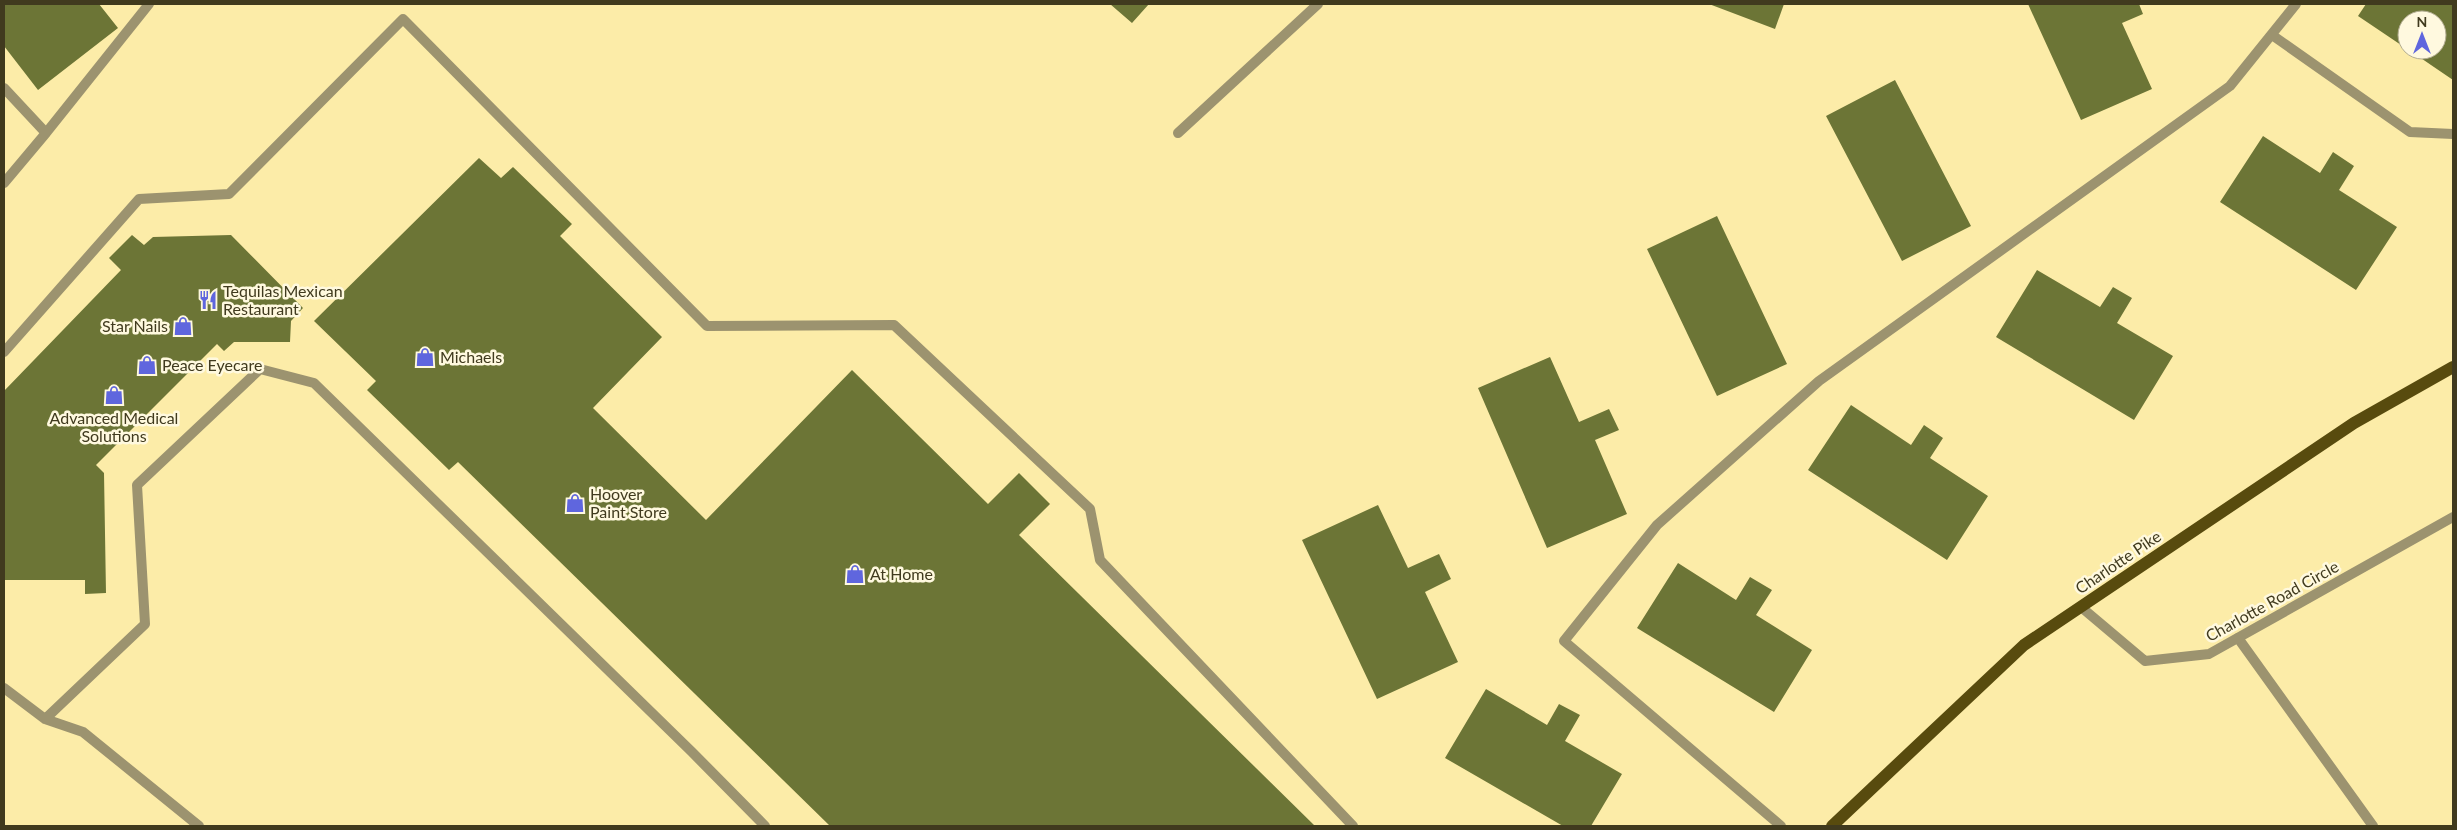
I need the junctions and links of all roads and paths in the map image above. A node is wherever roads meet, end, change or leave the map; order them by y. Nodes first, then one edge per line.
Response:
1 (149, 4) edge
2 (1318, 4) edge
3 (2296, 4) edge
4 (2272, 35) junction
5 (4, 88) edge
6 (46, 133) junction
7 (1178, 133) dead end
8 (2453, 134) edge
9 (4, 183) edge
10 (4, 352) edge
11 (2453, 367) edge
12 (2453, 517) edge
13 (2081, 607) junction
14 (2238, 638) junction
15 (4, 688) edge
16 (45, 719) junction
17 (199, 826) edge
18 (765, 826) edge
19 (1353, 826) edge
20 (1781, 826) edge
21 (1832, 826) edge
22 (2373, 826) edge

1 - 6 street
2 - 7 street
3 - 4 street
4 - 8 street
4 - 20 street
5 - 6 street
6 - 9 street
10 - 19 street
11 - 13 main road, Charlotte Pike
12 - 14 street, Charlotte Road Circle
13 - 14 street, Charlotte Road Circle
13 - 21 main road, Charlotte Pike
14 - 22 street
15 - 16 street
16 - 17 street
16 - 18 street

